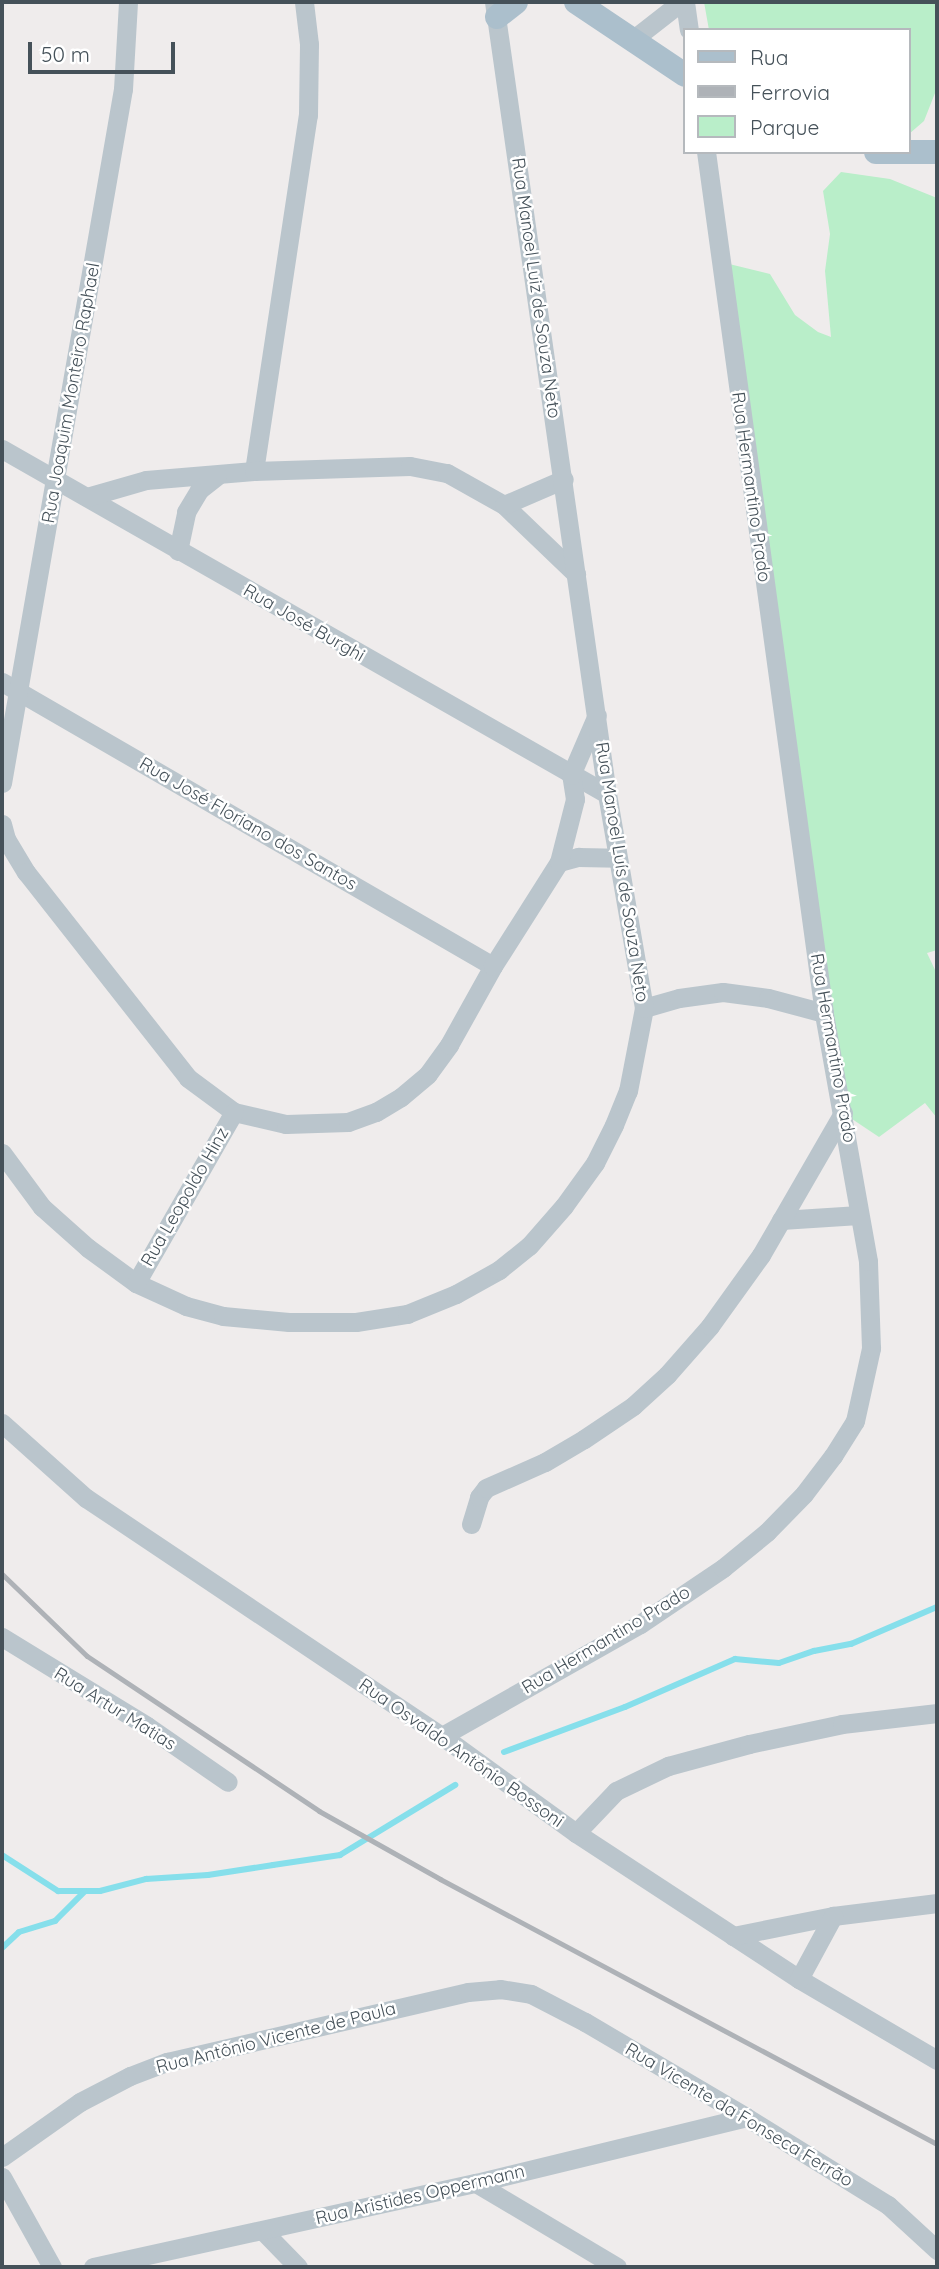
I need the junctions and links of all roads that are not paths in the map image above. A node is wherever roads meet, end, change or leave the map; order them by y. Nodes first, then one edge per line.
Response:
1 (128, 2) edge
2 (304, 2) edge
3 (516, 2) edge
4 (576, 2) edge
5 (683, 2) edge
6 (496, 10) edge
7 (689, 28) edge
8 (631, 41) junction
9 (684, 74) edge
10 (911, 152) edge
11 (937, 152) edge
12 (706, 154) edge
13 (2, 449) edge
14 (254, 471) junction
15 (217, 476) junction
16 (57, 480) junction
17 (564, 480) junction
18 (86, 497) junction
19 (504, 505) junction
20 (178, 551) junction
21 (576, 574) junction
22 (2, 682) edge
23 (20, 692) junction
24 (597, 714) junction
25 (571, 775) junction
26 (2, 783) edge
27 (607, 794) junction
28 (2, 824) edge
29 (617, 858) junction
30 (559, 862) junction
31 (493, 966) junction
32 (644, 1008) junction
33 (824, 1013) junction
34 (234, 1112) junction
35 (843, 1113) junction
36 (2, 1153) edge
37 (859, 1215) junction
38 (781, 1220) junction
39 (136, 1283) junction
40 (2, 1423) edge
41 (471, 1524) dead end
42 (2, 1637) edge
43 (937, 1713) edge
44 (442, 1736) junction
45 (228, 1782) dead end
46 (576, 1833) junction
47 (937, 1903) edge
48 (833, 1916) junction
49 (733, 1936) junction
50 (799, 1979) junction
51 (531, 1994) joint
52 (937, 2060) edge
53 (746, 2117) junction
54 (2, 2157) edge
55 (2, 2177) edge
56 (476, 2183) junction
57 (263, 2231) junction
58 (937, 2250) edge
59 (283, 2259) edge
60 (52, 2267) edge
61 (93, 2267) edge
62 (298, 2267) edge
63 (617, 2267) edge

1 - 16 street, Rua Joaquim Monteiro Raphael
2 - 14 street
3 - 6 main road
4 - 8 main road
5 - 7 street
5 - 8 street
6 - 17 street, Rua Manoel Luiz de Souza Neto
8 - 9 main road
10 - 11 main road
12 - 33 street, Rua Hermantino Prado
13 - 16 street, Rua José Burghi
14 - 15 street
14 - 19 street
15 - 18 street
15 - 20 street
16 - 18 street, Rua José Burghi
16 - 23 street, Rua Joaquim Monteiro Raphael
17 - 19 street
17 - 21 street, Rua Manoel Luiz de Souza Neto
18 - 20 street, Rua José Burghi
19 - 21 street
20 - 25 street, Rua José Burghi
21 - 24 street, Rua Manoel Luís de Souza Neto
22 - 23 street, Rua José Floriano dos Santos
23 - 26 street, Rua Joaquim Monteiro Raphael
23 - 31 street, Rua José Floriano dos Santos
24 - 25 street
24 - 27 street, Rua Manoel Luís de Souza Neto
25 - 27 street, Rua José Burghi
25 - 30 street
27 - 29 street, Rua Manoel Luís de Souza Neto
28 - 34 street
29 - 30 street
29 - 32 street, Rua Manoel Luís de Souza Neto
30 - 31 street
31 - 34 street
32 - 33 street
32 - 39 street, Rua Manoel Luís de Souza Neto
33 - 35 street, Rua Hermantino Prado
34 - 39 street, Rua Leopoldo Hinz
35 - 37 street, Rua Hermantino Prado
35 - 38 street
36 - 39 street, Rua Manoel Luís de Souza Neto
37 - 38 street
37 - 44 street, Rua Hermantino Prado
38 - 41 street
40 - 44 street, Rua Osvaldo Antônio Bossoni
42 - 45 street, Rua Artur Matias
43 - 46 street
44 - 46 street, Rua Osvaldo Antônio Bossoni
46 - 49 street, Rua Osvaldo Antônio Bossoni
47 - 48 street
48 - 49 street
48 - 50 street
49 - 50 street, Rua Osvaldo Antônio Bossoni
50 - 52 street, Rua Osvaldo Antônio Bossoni
51 - 53 street, Rua Vicente da Fonseca Ferrão
51 - 54 street, Rua Antônio Vicente de Paula
53 - 56 street, Rua Aristides Oppermann
53 - 58 street, Rua Vicente da Fonseca Ferrão
55 - 60 street
56 - 57 street, Rua Aristides Oppermann
56 - 63 street
57 - 59 street
57 - 61 street, Rua Aristides Oppermann
59 - 62 street

